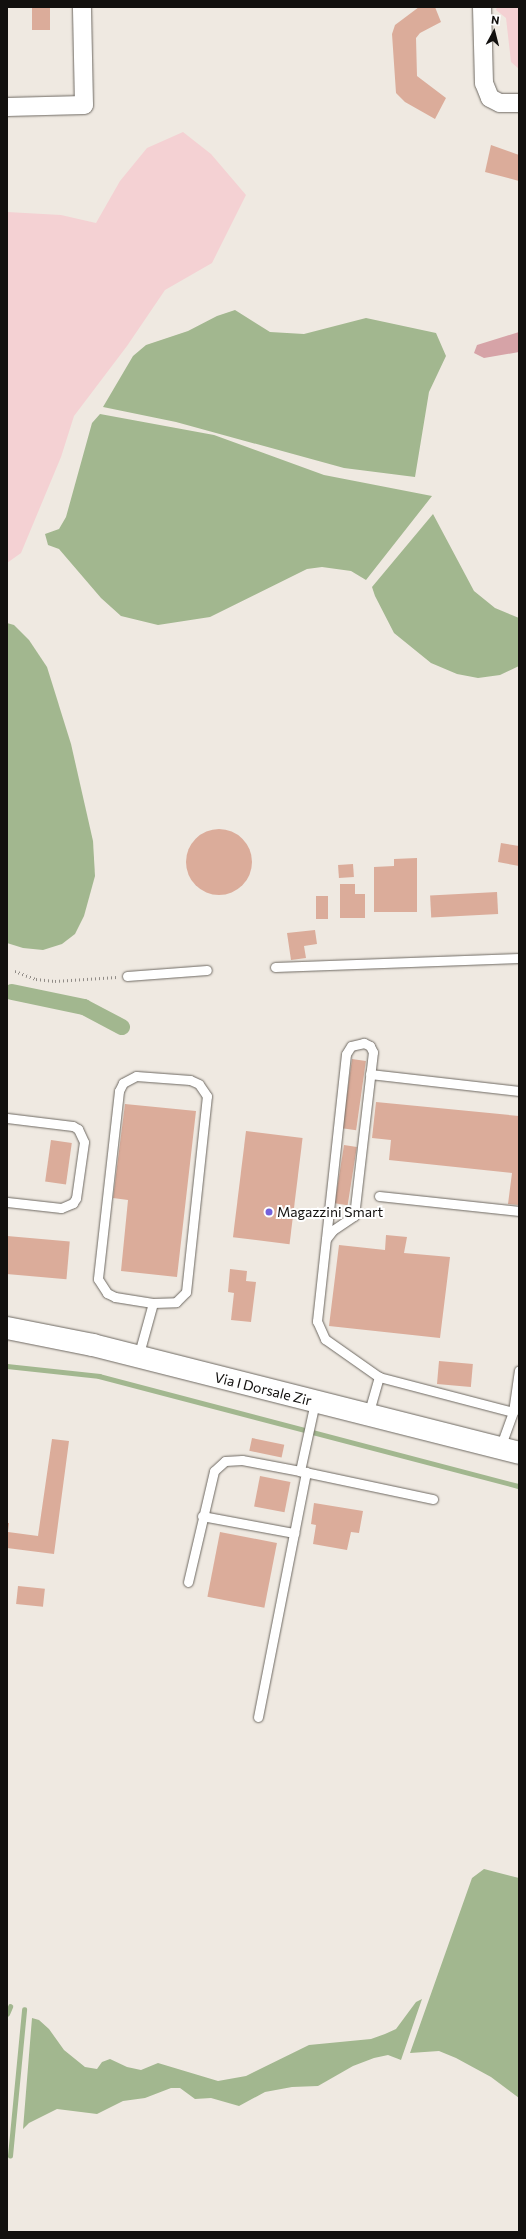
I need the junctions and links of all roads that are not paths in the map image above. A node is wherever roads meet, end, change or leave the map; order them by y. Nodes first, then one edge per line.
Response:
1 (82, 7) edge
2 (482, 7) edge
3 (519, 103) edge
4 (7, 107) edge
5 (519, 958) edge
6 (275, 967) dead end
7 (207, 970) dead end
8 (127, 976) road end
9 (370, 1074) junction
10 (519, 1091) edge
11 (7, 1118) edge
12 (380, 1196) dead end
13 (7, 1202) edge
14 (519, 1211) edge
15 (326, 1239) junction
16 (153, 1303) junction
17 (7, 1328) edge
18 (138, 1357) junction
19 (519, 1370) edge
20 (379, 1377) junction
21 (315, 1402) junction
22 (513, 1412) junction
23 (368, 1415) junction
24 (510, 1451) edge
25 (303, 1472) junction
26 (433, 1499) dead end
27 (202, 1516) junction
28 (294, 1533) junction
29 (188, 1582) dead end
30 (258, 1717) dead end

1 - 4 street
2 - 3 street
5 - 6 lane
7 - 8 lane
9 - 10 lane
9 - 15 lane
9 - 15 lane
11 - 13 lane
12 - 14 lane
15 - 20 lane
16 - 16 lane
16 - 18 lane
17 - 18 main road, Via I Dorsale Zir
18 - 21 main road, Via I Dorsale Zir
19 - 22 lane
20 - 22 lane
20 - 23 lane
21 - 23 main road, Via I Dorsale Zir
21 - 25 lane
22 - 24 lane
23 - 24 main road, Via I Dorsale Zir
25 - 26 lane
25 - 27 lane
25 - 28 lane
27 - 28 lane
27 - 29 lane
28 - 30 lane

